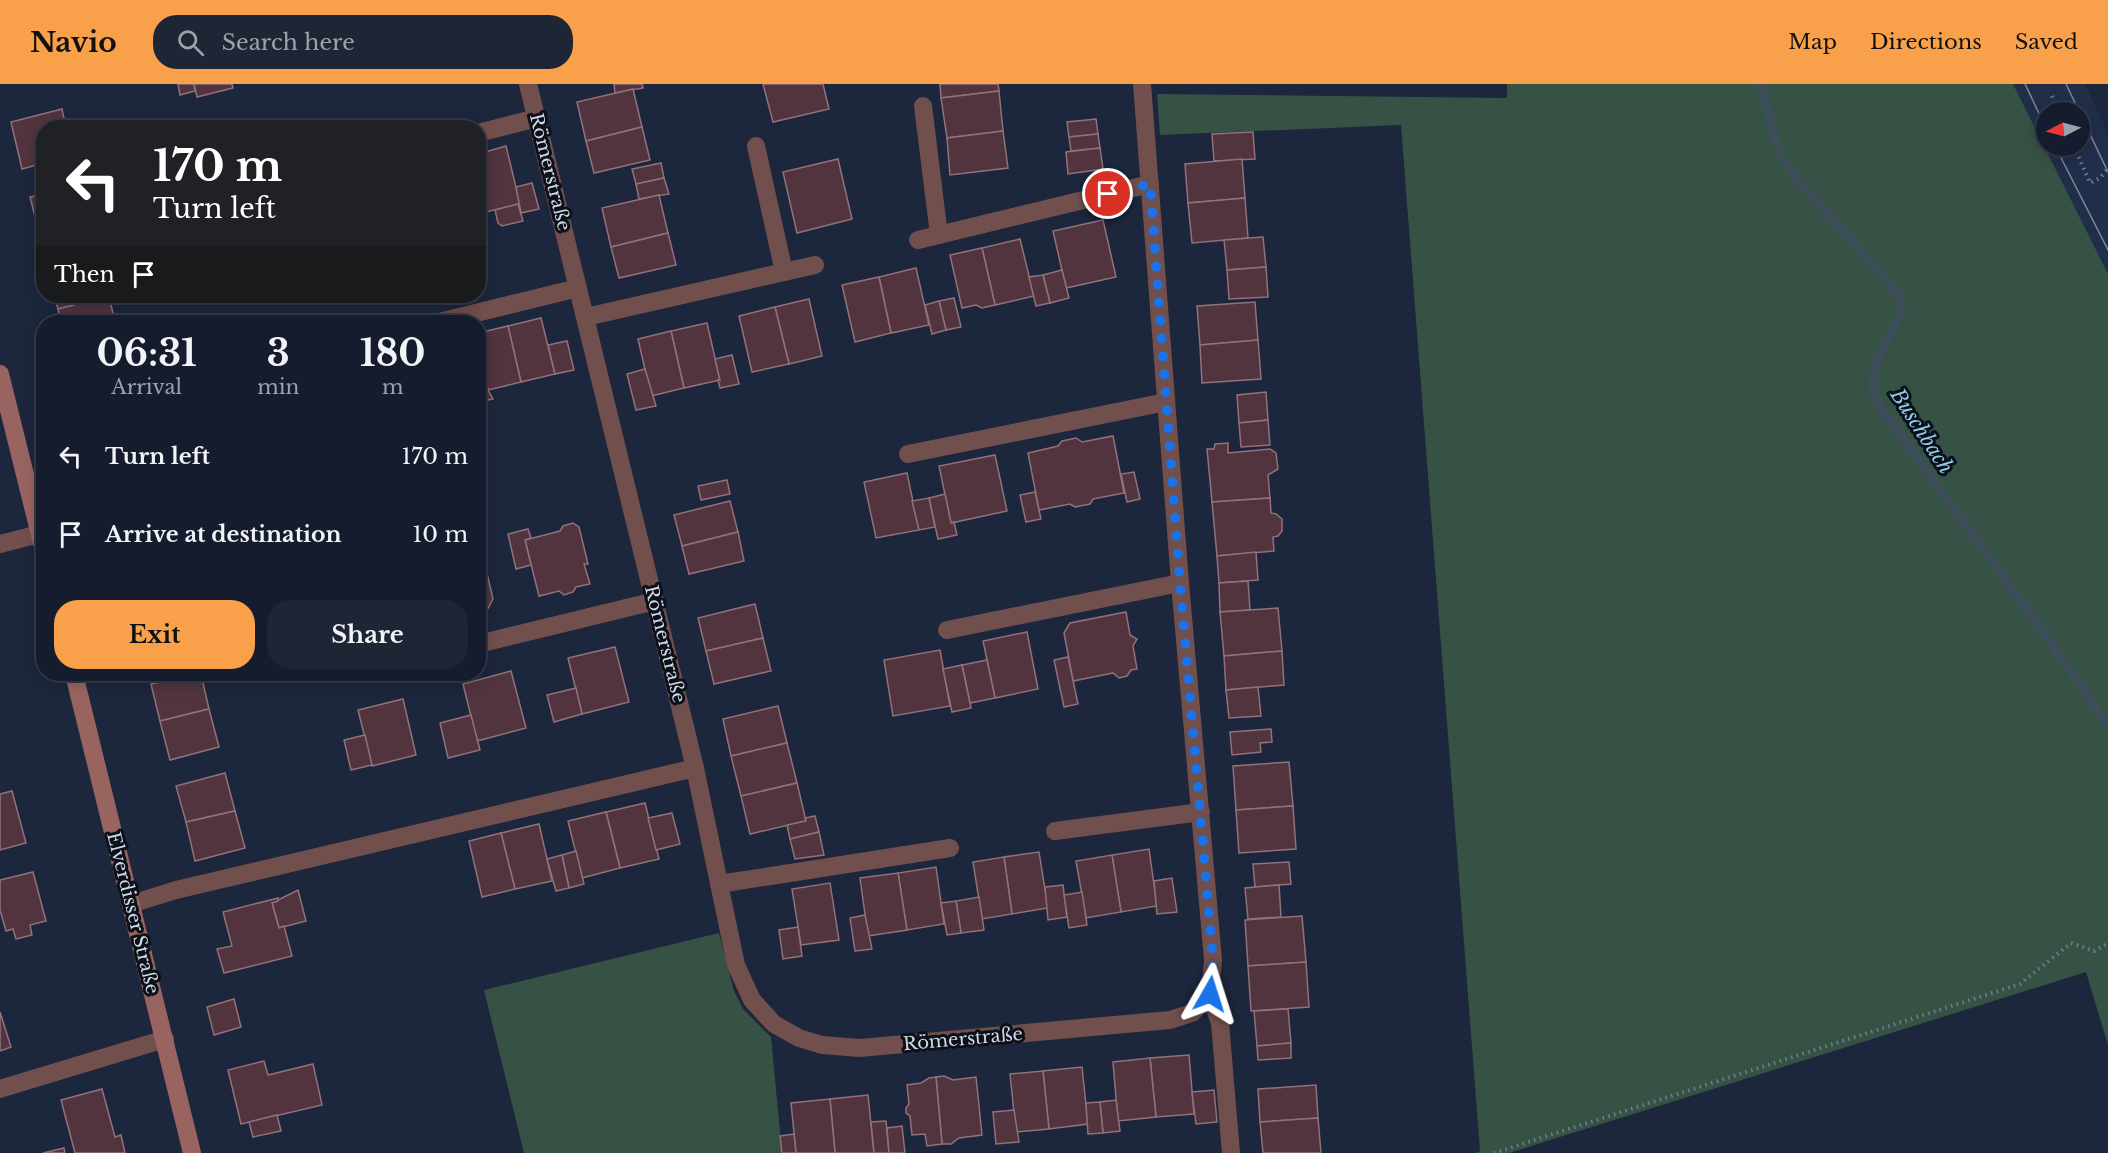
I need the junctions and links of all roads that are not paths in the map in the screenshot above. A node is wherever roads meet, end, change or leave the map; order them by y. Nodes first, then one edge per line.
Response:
1 (528, 84) edge
2 (1142, 84) edge
3 (923, 106) dead end
4 (537, 118) junction
5 (486, 131) edge
6 (756, 147) dead end
7 (1150, 184) junction
8 (939, 235) junction
9 (918, 240) dead end
10 (815, 265) dead end
11 (784, 272) junction
12 (578, 288) junction
13 (468, 315) edge
14 (586, 317) junction
15 (0, 374) edge
16 (1166, 402) junction
17 (908, 454) dead end
18 (36, 522) edge
19 (36, 543) edge
20 (0, 544) edge
21 (1180, 583) junction
22 (655, 601) junction
23 (947, 630) dead end
24 (486, 642) edge
25 (76, 681) edge
26 (695, 768) junction
27 (1201, 812) junction
28 (1055, 831) dead end
29 (950, 848) dead end
30 (719, 884) junction
31 (131, 904) junction
32 (1210, 994) junction
33 (165, 1039) junction
34 (0, 1089) edge
35 (192, 1153) edge
36 (1231, 1153) edge

1 - 4 street, Römerstraße
2 - 7 street
3 - 8 street
4 - 5 street
4 - 12 street, Römerstraße
6 - 11 street
7 - 8 street
7 - 16 street
8 - 9 street
10 - 11 street
11 - 14 street
12 - 13 street
12 - 14 street, Römerstraße
14 - 22 street, Römerstraße
15 - 18 street
16 - 17 street
16 - 21 street
19 - 20 street
21 - 23 street
21 - 27 street
22 - 24 street
22 - 26 street, Römerstraße
25 - 31 street, Elverdisser Straße
26 - 30 street, Römerstraße
26 - 31 street
27 - 28 street
27 - 32 street
29 - 30 street
30 - 32 street, Römerstraße
31 - 33 street, Elverdisser Straße
32 - 36 street
33 - 34 street
33 - 35 street, Elverdisser Straße

